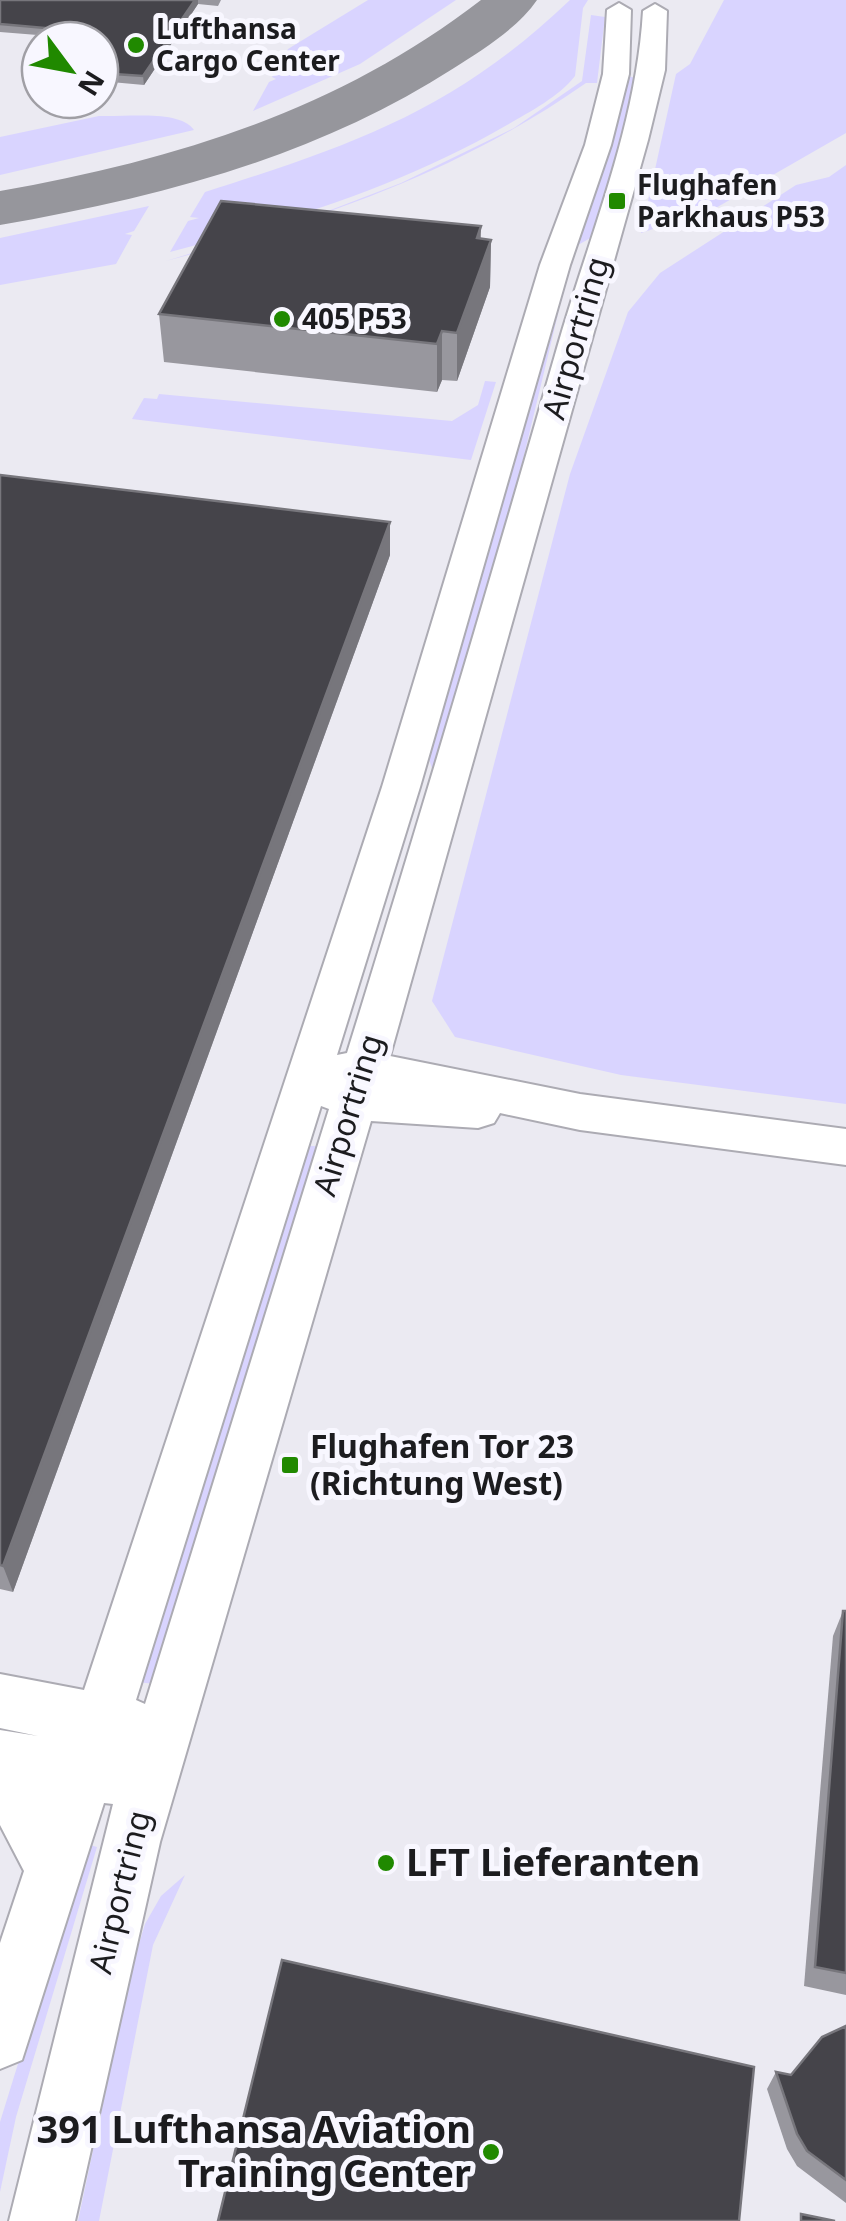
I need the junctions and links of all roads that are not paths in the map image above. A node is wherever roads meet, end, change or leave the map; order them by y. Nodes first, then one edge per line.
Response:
1 (305, 1080) junction
2 (357, 1084) junction
3 (846, 1147) edge
4 (0, 1701) edge
5 (95, 1746) junction
6 (156, 1757) junction
7 (0, 1762) edge
8 (55, 1870) junction
9 (0, 2038) edge
10 (42, 2221) edge

1 - 2 street
1 - 2 street, Airportring
1 - 5 street, Airportring
2 - 3 street
2 - 6 street, Airportring
4 - 5 street
5 - 6 street
5 - 7 street
5 - 8 street, Airportring
6 - 10 street, Airportring
7 - 8 street
8 - 9 street, Airportring

